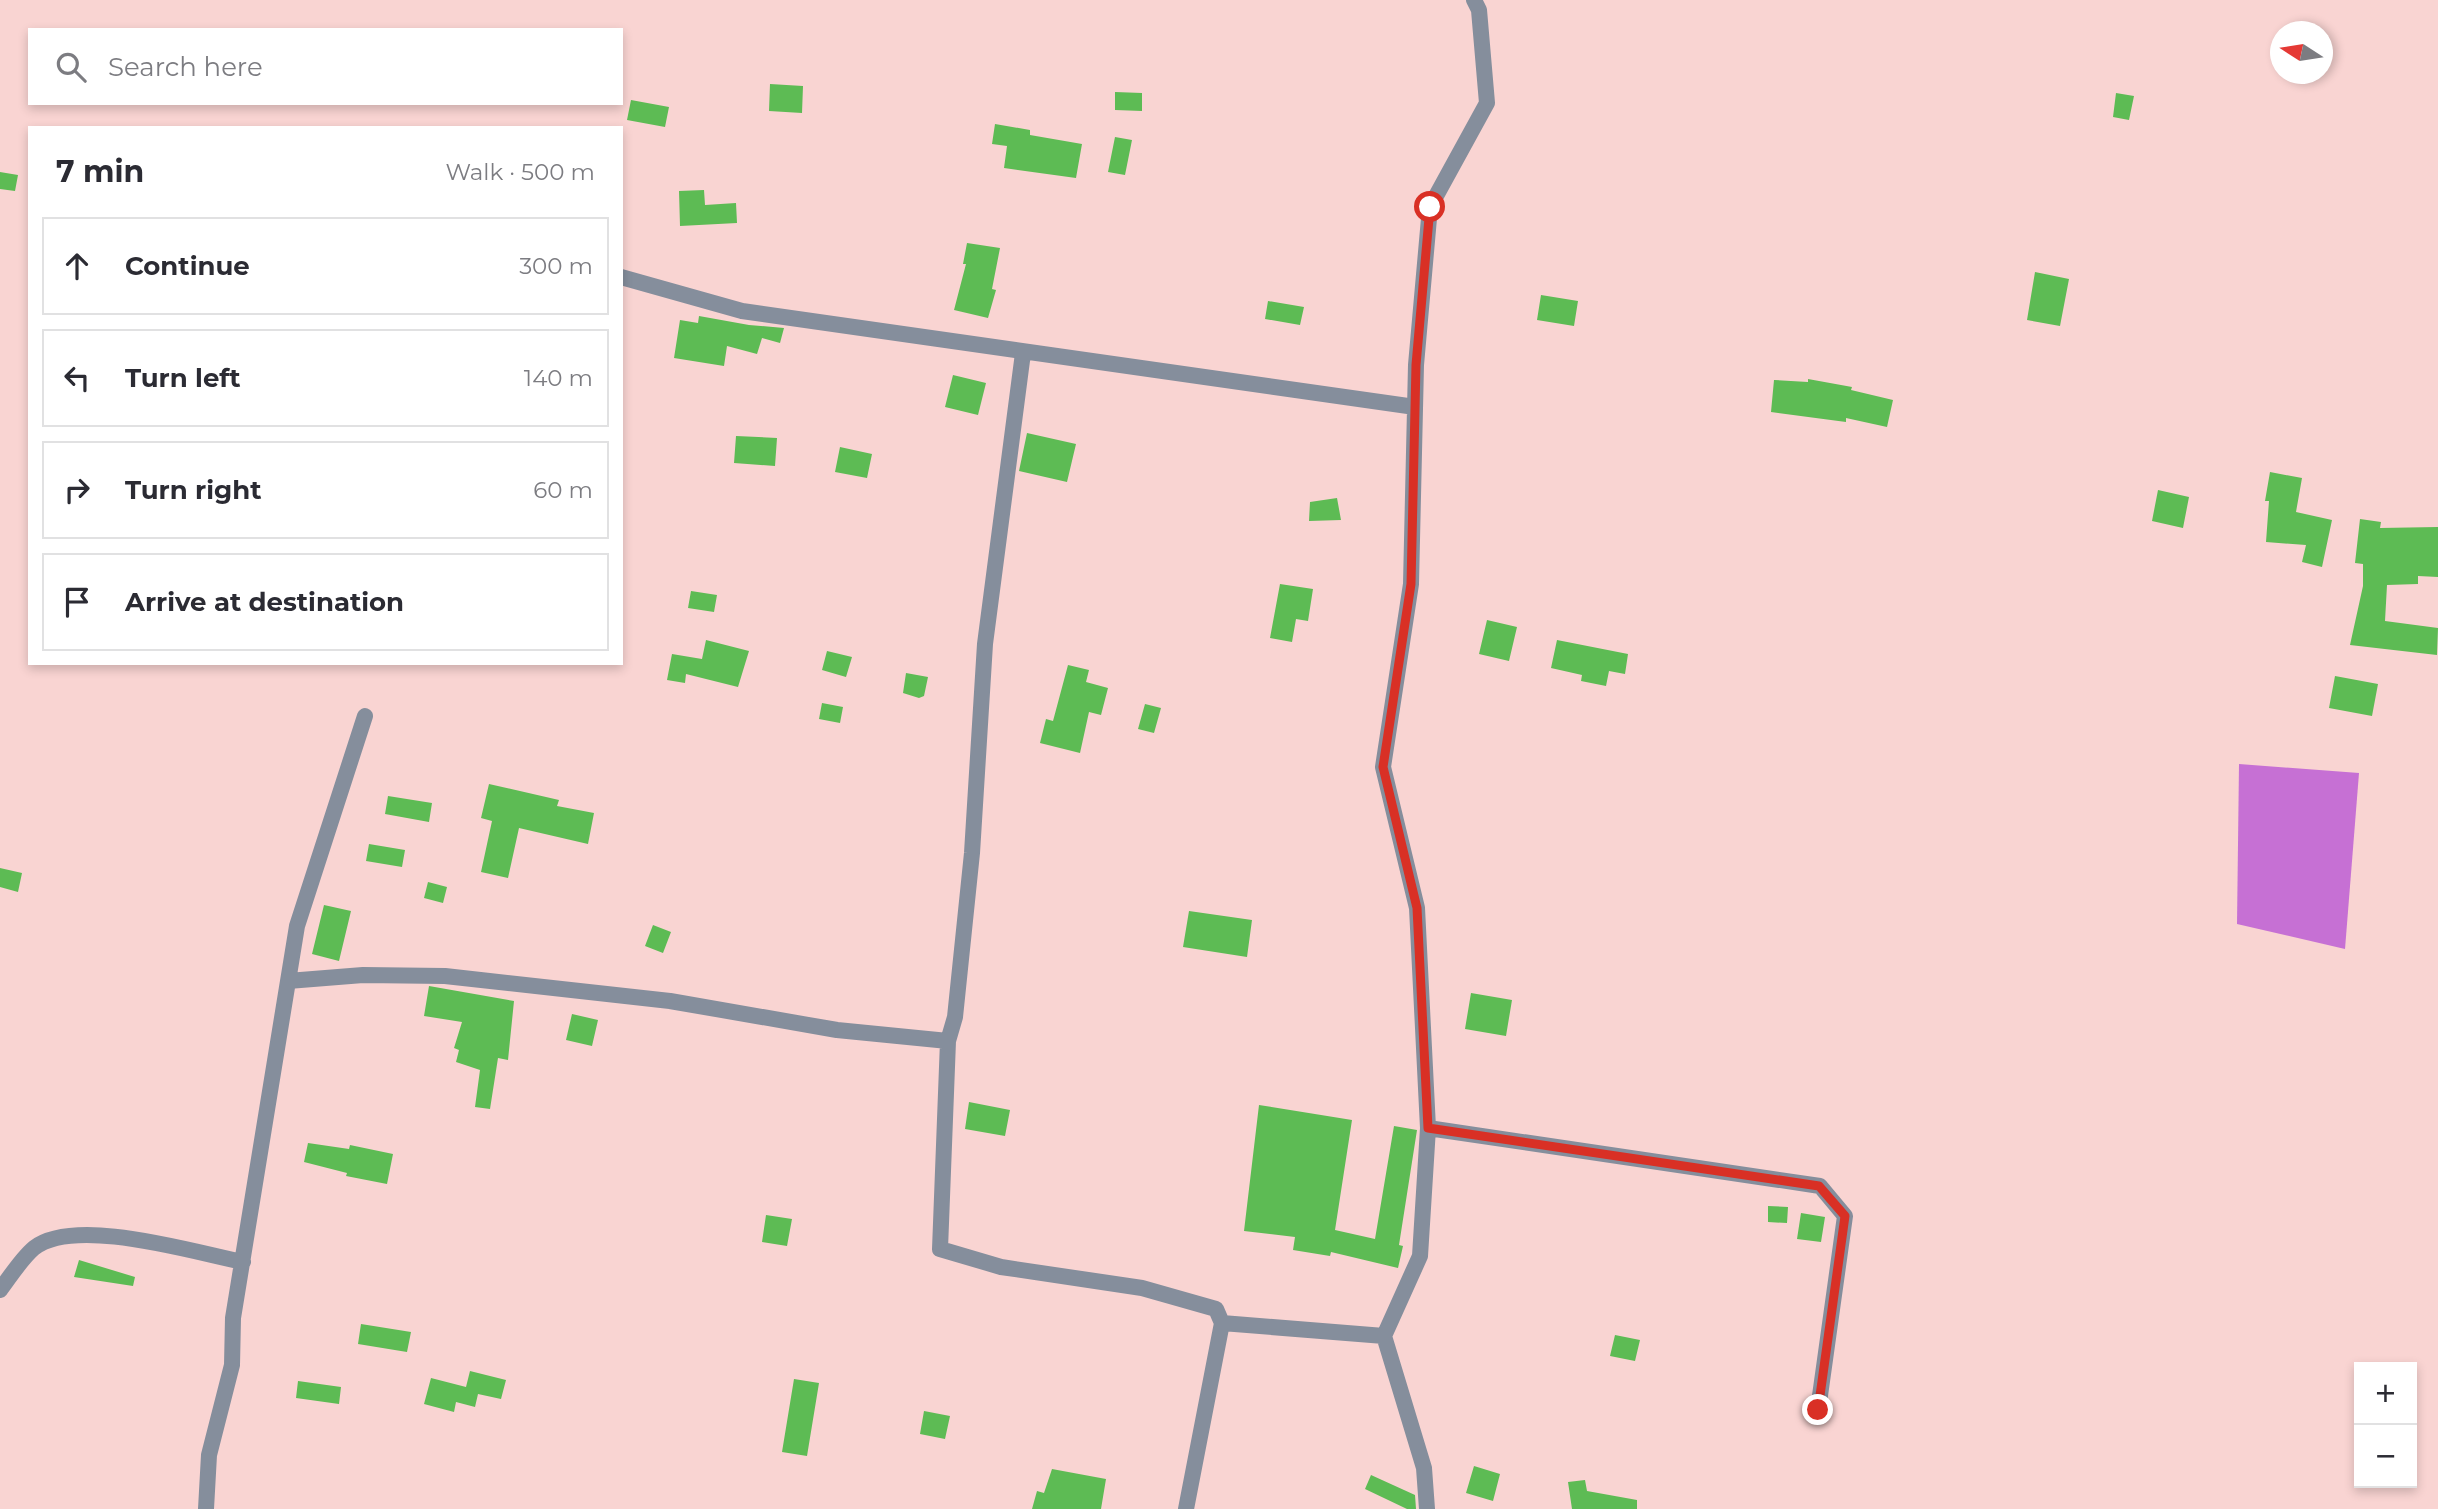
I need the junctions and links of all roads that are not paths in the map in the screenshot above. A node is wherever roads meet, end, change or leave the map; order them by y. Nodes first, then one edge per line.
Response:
1 (1474, 0) edge
2 (623, 278) edge
3 (1023, 353) junction
4 (1415, 407) junction
5 (365, 716) dead end
6 (288, 981) junction
7 (948, 1041) junction
8 (1428, 1128) junction
9 (243, 1262) junction
10 (0, 1290) edge
11 (1222, 1322) junction
12 (1384, 1336) junction
13 (1818, 1410) dead end
14 (206, 1509) edge
15 (1186, 1509) edge
16 (1427, 1509) edge

1 - 4 street
2 - 3 street
3 - 4 street
3 - 7 street
4 - 8 street
5 - 6 street
6 - 7 street
6 - 9 street
7 - 11 street
8 - 12 street
8 - 13 street
9 - 10 street
9 - 14 street
11 - 12 street
11 - 15 street
12 - 16 street

